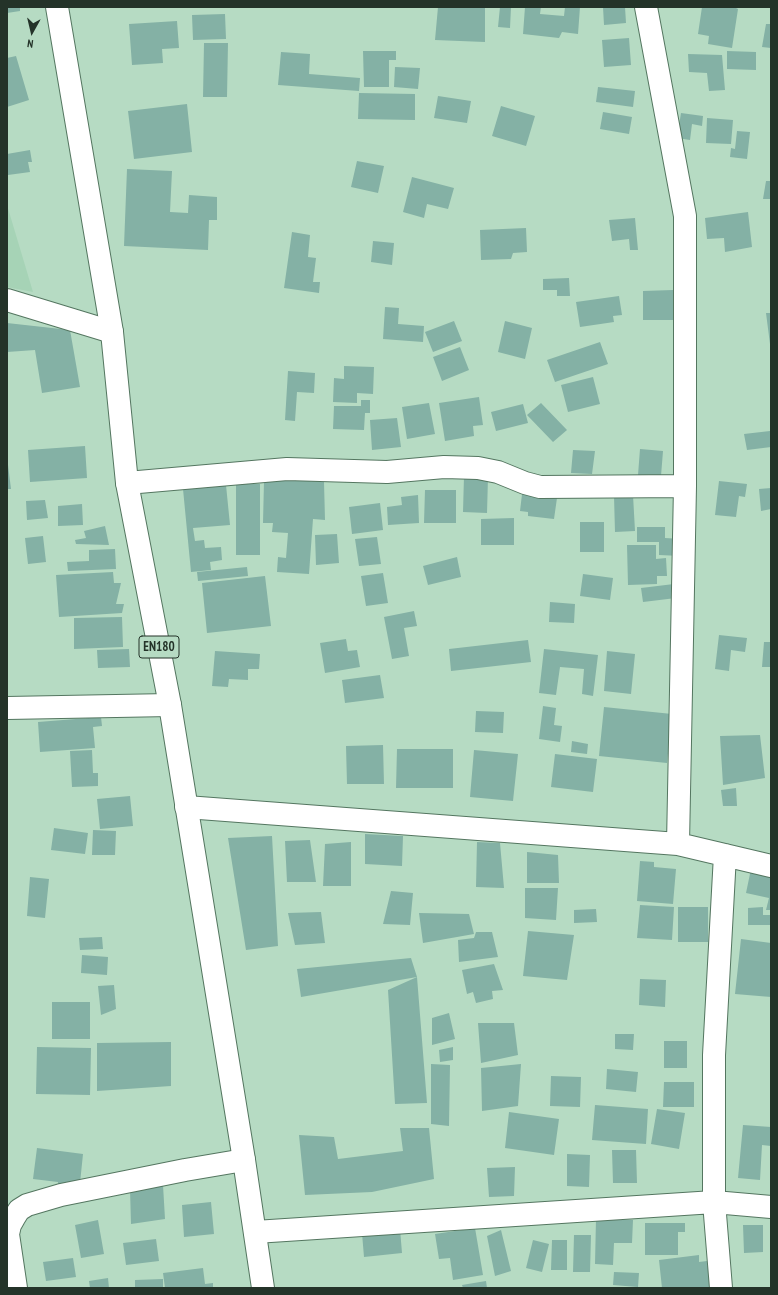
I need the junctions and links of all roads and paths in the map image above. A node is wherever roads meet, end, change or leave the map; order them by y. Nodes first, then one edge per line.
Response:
1 (57, 7) edge
2 (646, 7) edge
3 (7, 300) edge
4 (112, 332) junction
5 (127, 483) junction
6 (684, 486) junction
7 (170, 705) junction
8 (7, 708) edge
9 (186, 807) junction
10 (678, 844) junction
11 (725, 855) junction
12 (771, 866) edge
13 (244, 1160) junction
14 (714, 1202) junction
15 (771, 1207) edge
16 (255, 1232) junction
17 (16, 1288) edge
18 (263, 1288) edge
19 (721, 1288) edge

1 - 4 street, EN180
2 - 6 street
3 - 4 street
4 - 5 street, EN180
5 - 6 street
5 - 7 street, EN180
6 - 10 street
7 - 8 street
7 - 9 street, EN180
9 - 10 street
9 - 13 street, EN180
10 - 11 street
11 - 12 street
11 - 14 street
13 - 16 street, EN180
13 - 17 street
14 - 15 street
14 - 16 street
14 - 19 street
16 - 18 street, EN180

